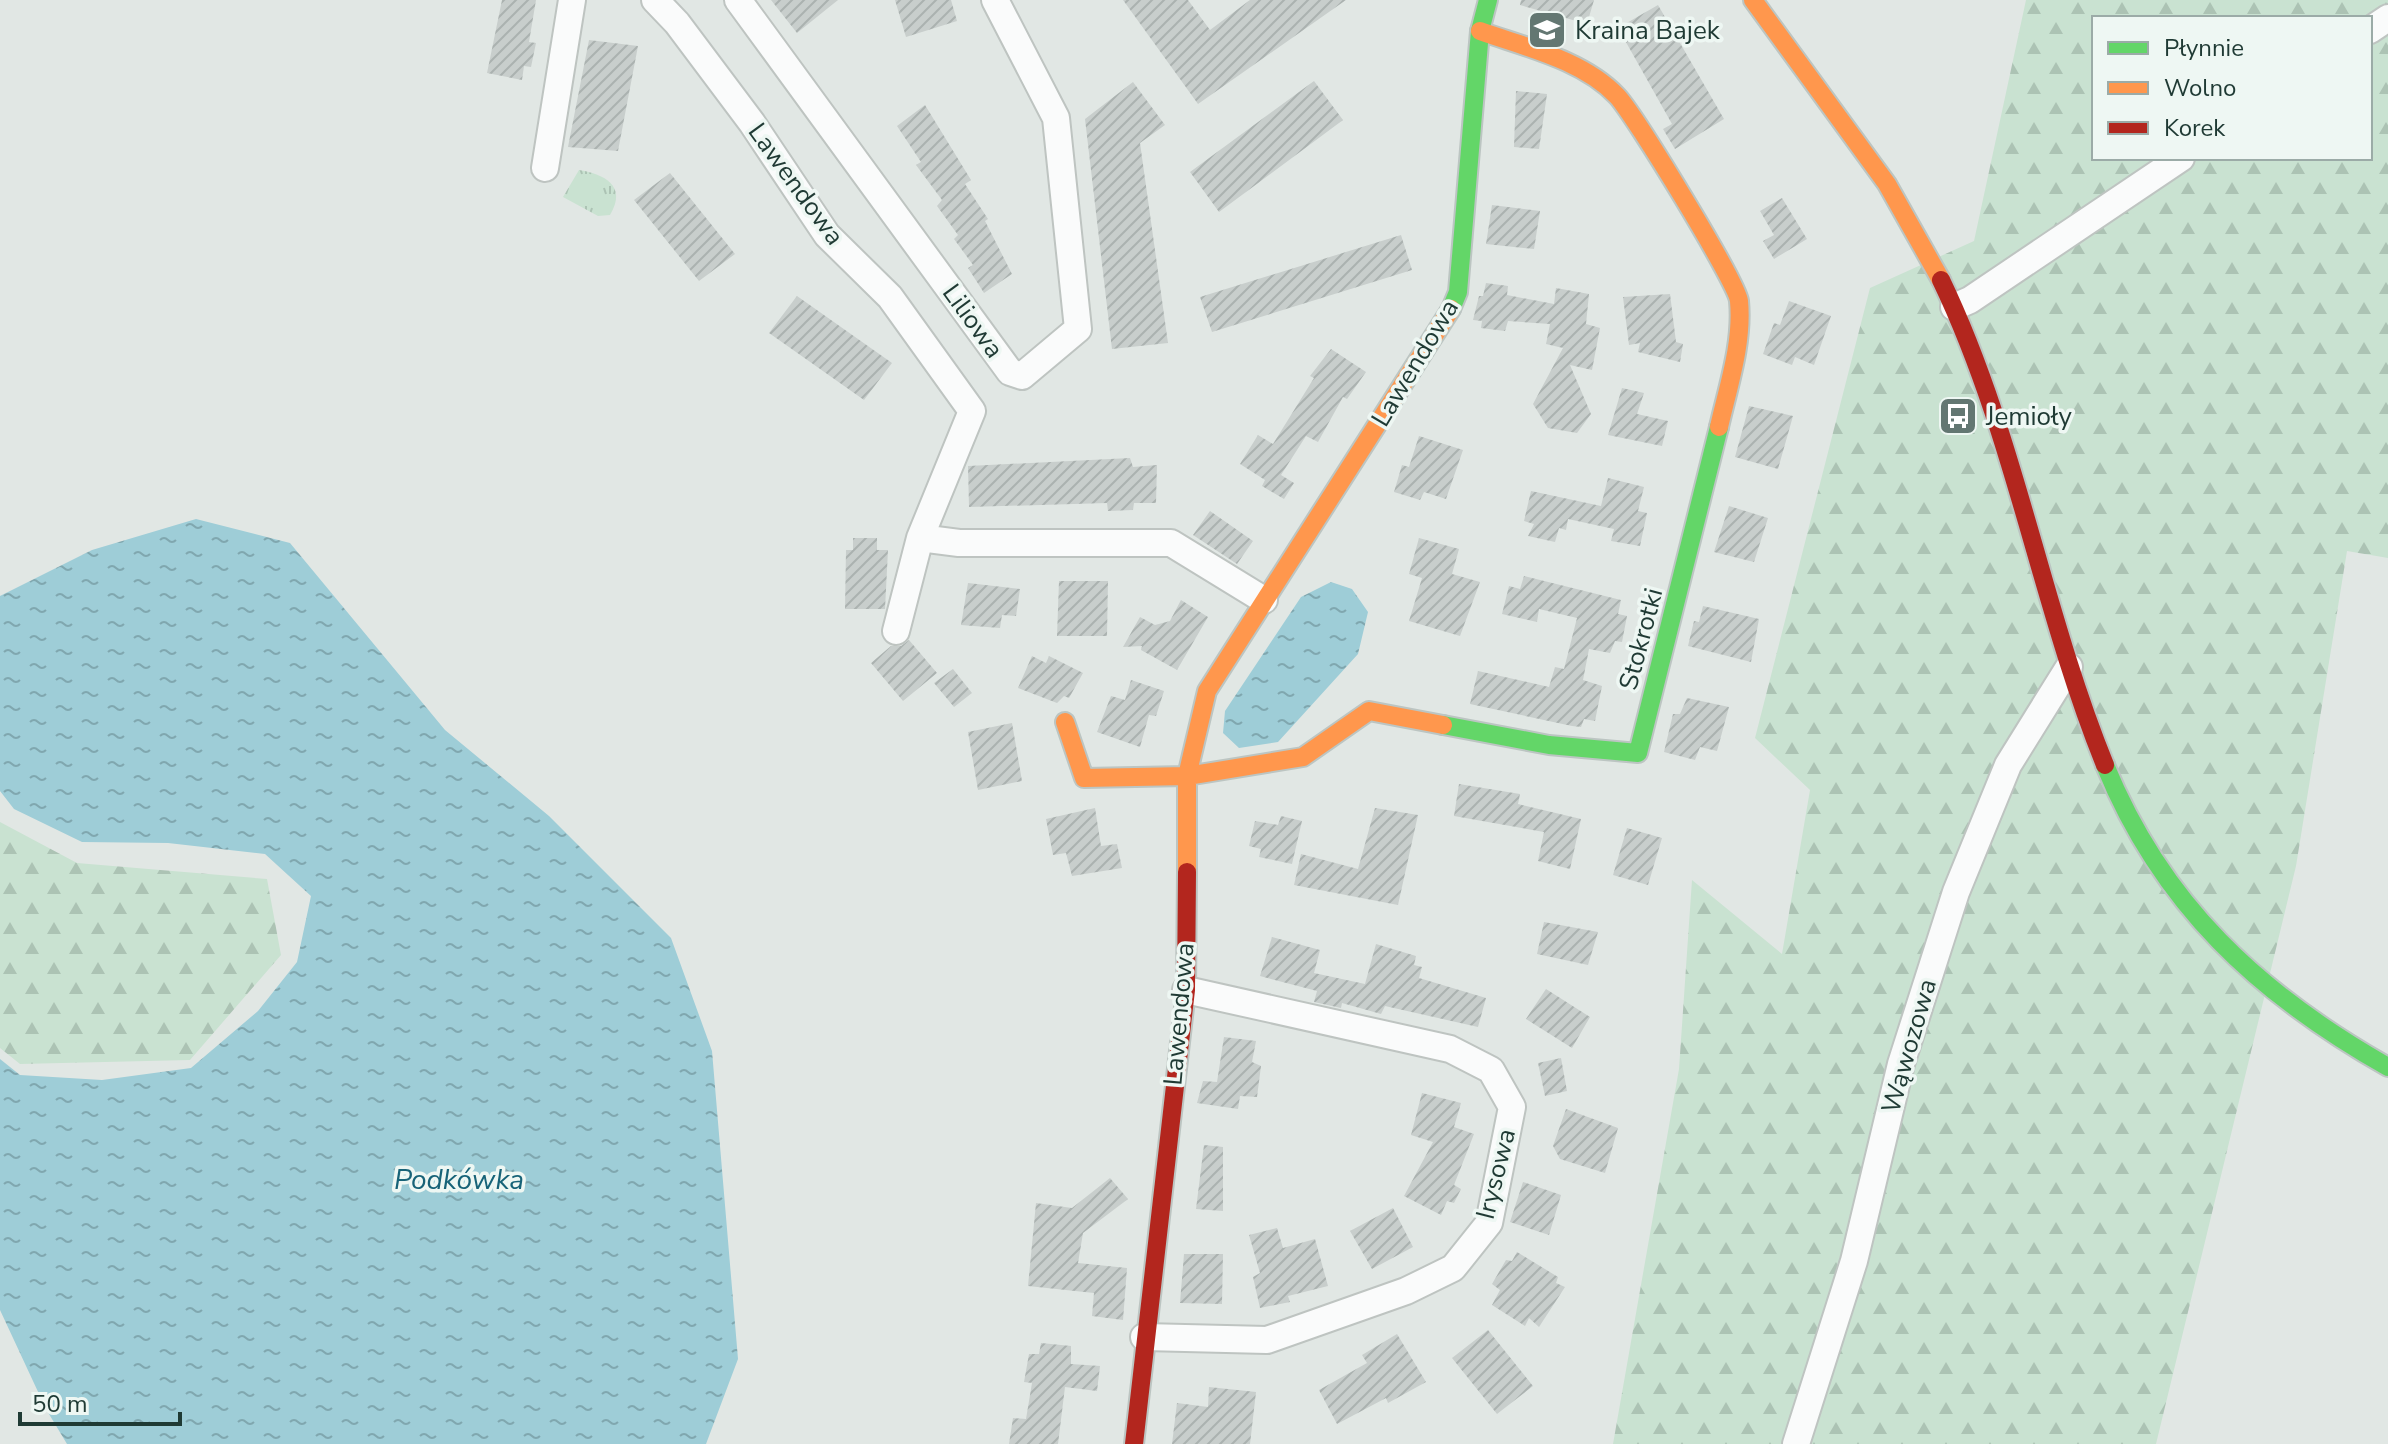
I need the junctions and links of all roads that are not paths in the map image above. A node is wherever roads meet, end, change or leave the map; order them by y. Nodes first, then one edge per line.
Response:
1 (572, 0) edge
2 (655, 0) edge
3 (738, 0) edge
4 (995, 0) edge
5 (1488, 0) edge
6 (1753, 0) edge
7 (1480, 31) junction
8 (2178, 160) edge
9 (545, 168) dead end
10 (1954, 307) junction
11 (920, 538) junction
12 (1264, 600) junction
13 (896, 631) dead end
14 (2069, 667) junction
15 (1065, 722) dead end
16 (1187, 776) junction
17 (1186, 990) junction
18 (2388, 1067) edge
19 (1144, 1337) junction
20 (1134, 1444) edge
21 (1796, 1444) edge

1 - 9 street
2 - 11 street, Lawendowa
3 - 4 street, Liliowa
5 - 7 street, Lawendowa
6 - 10 street
7 - 12 street, Lawendowa
7 - 16 street, Stokrotki
8 - 10 street
10 - 14 street
11 - 12 street
11 - 13 street, Lawendowa
12 - 16 street, Lawendowa
14 - 18 street
14 - 21 street, Wąwozowa
15 - 16 street, Stokrotki
16 - 17 street, Lawendowa
17 - 19 street, Lawendowa
17 - 19 street, Irysowa
19 - 20 street, Lawendowa

